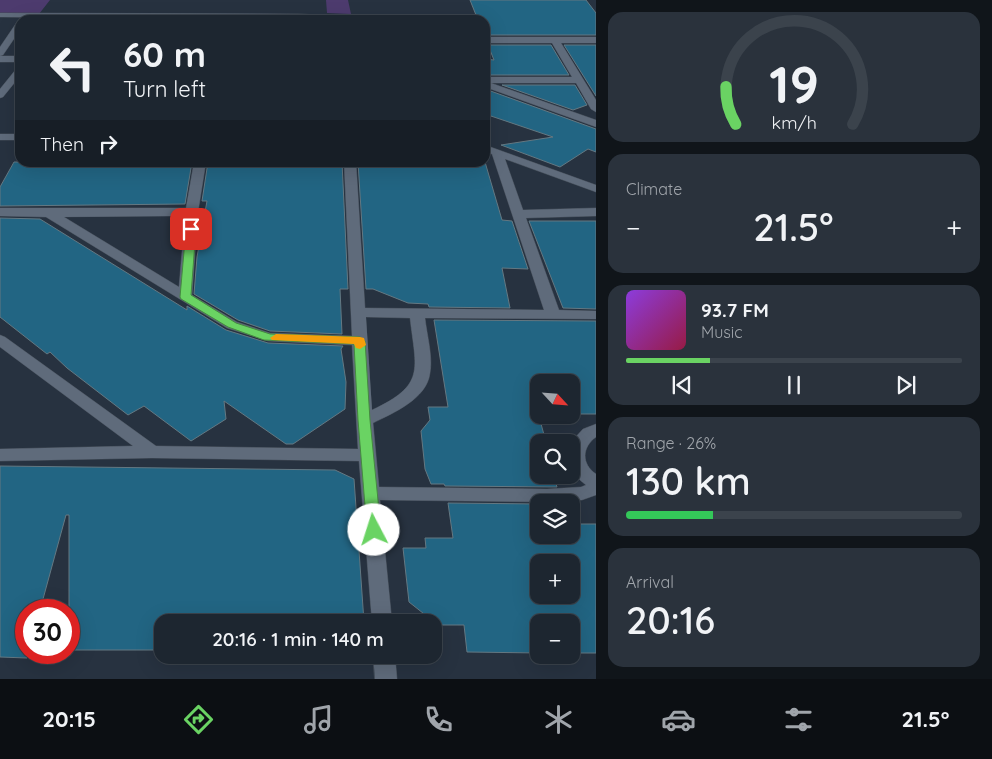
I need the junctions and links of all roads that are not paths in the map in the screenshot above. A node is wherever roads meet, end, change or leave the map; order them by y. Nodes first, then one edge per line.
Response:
1 (0, 15) edge
2 (15, 17) edge
3 (15, 31) edge
4 (490, 40) edge
5 (555, 40) junction
6 (596, 40) edge
7 (0, 53) edge
8 (0, 59) edge
9 (15, 60) edge
10 (15, 76) edge
11 (490, 80) edge
12 (578, 80) junction
13 (490, 86) edge
14 (0, 95) edge
15 (596, 108) edge
16 (596, 124) edge
17 (0, 137) edge
18 (15, 137) edge
19 (491, 150) edge
20 (199, 167) edge
21 (350, 167) edge
22 (596, 190) edge
23 (0, 212) edge
24 (192, 212) junction
25 (596, 212) edge
26 (49, 213) junction
27 (518, 214) junction
28 (185, 297) junction
29 (358, 312) junction
30 (418, 314) junction
31 (553, 314) junction
32 (596, 315) edge
33 (0, 340) edge
34 (360, 341) junction
35 (364, 420) junction
36 (596, 430) edge
37 (152, 452) junction
38 (0, 455) edge
39 (368, 455) junction
40 (596, 484) edge
41 (596, 488) edge
42 (371, 493) junction
43 (381, 614) edge
44 (385, 664) edge
45 (386, 679) edge

1 - 2 street
3 - 7 street
4 - 5 street
5 - 6 street
5 - 12 street
8 - 9 street
10 - 14 street
11 - 12 street
12 - 15 street
13 - 16 street
17 - 18 street
19 - 22 street
19 - 27 street
20 - 24 street
21 - 29 street
23 - 26 street
24 - 26 street
24 - 28 street
25 - 27 street
26 - 28 street
27 - 31 street
28 - 34 street
29 - 30 street
29 - 34 street
30 - 31 street
30 - 35 street
31 - 32 street
33 - 37 street
34 - 35 street
35 - 39 street
36 - 40 street
37 - 38 street
37 - 39 street
39 - 42 street
41 - 42 street
42 - 43 street
44 - 45 street

